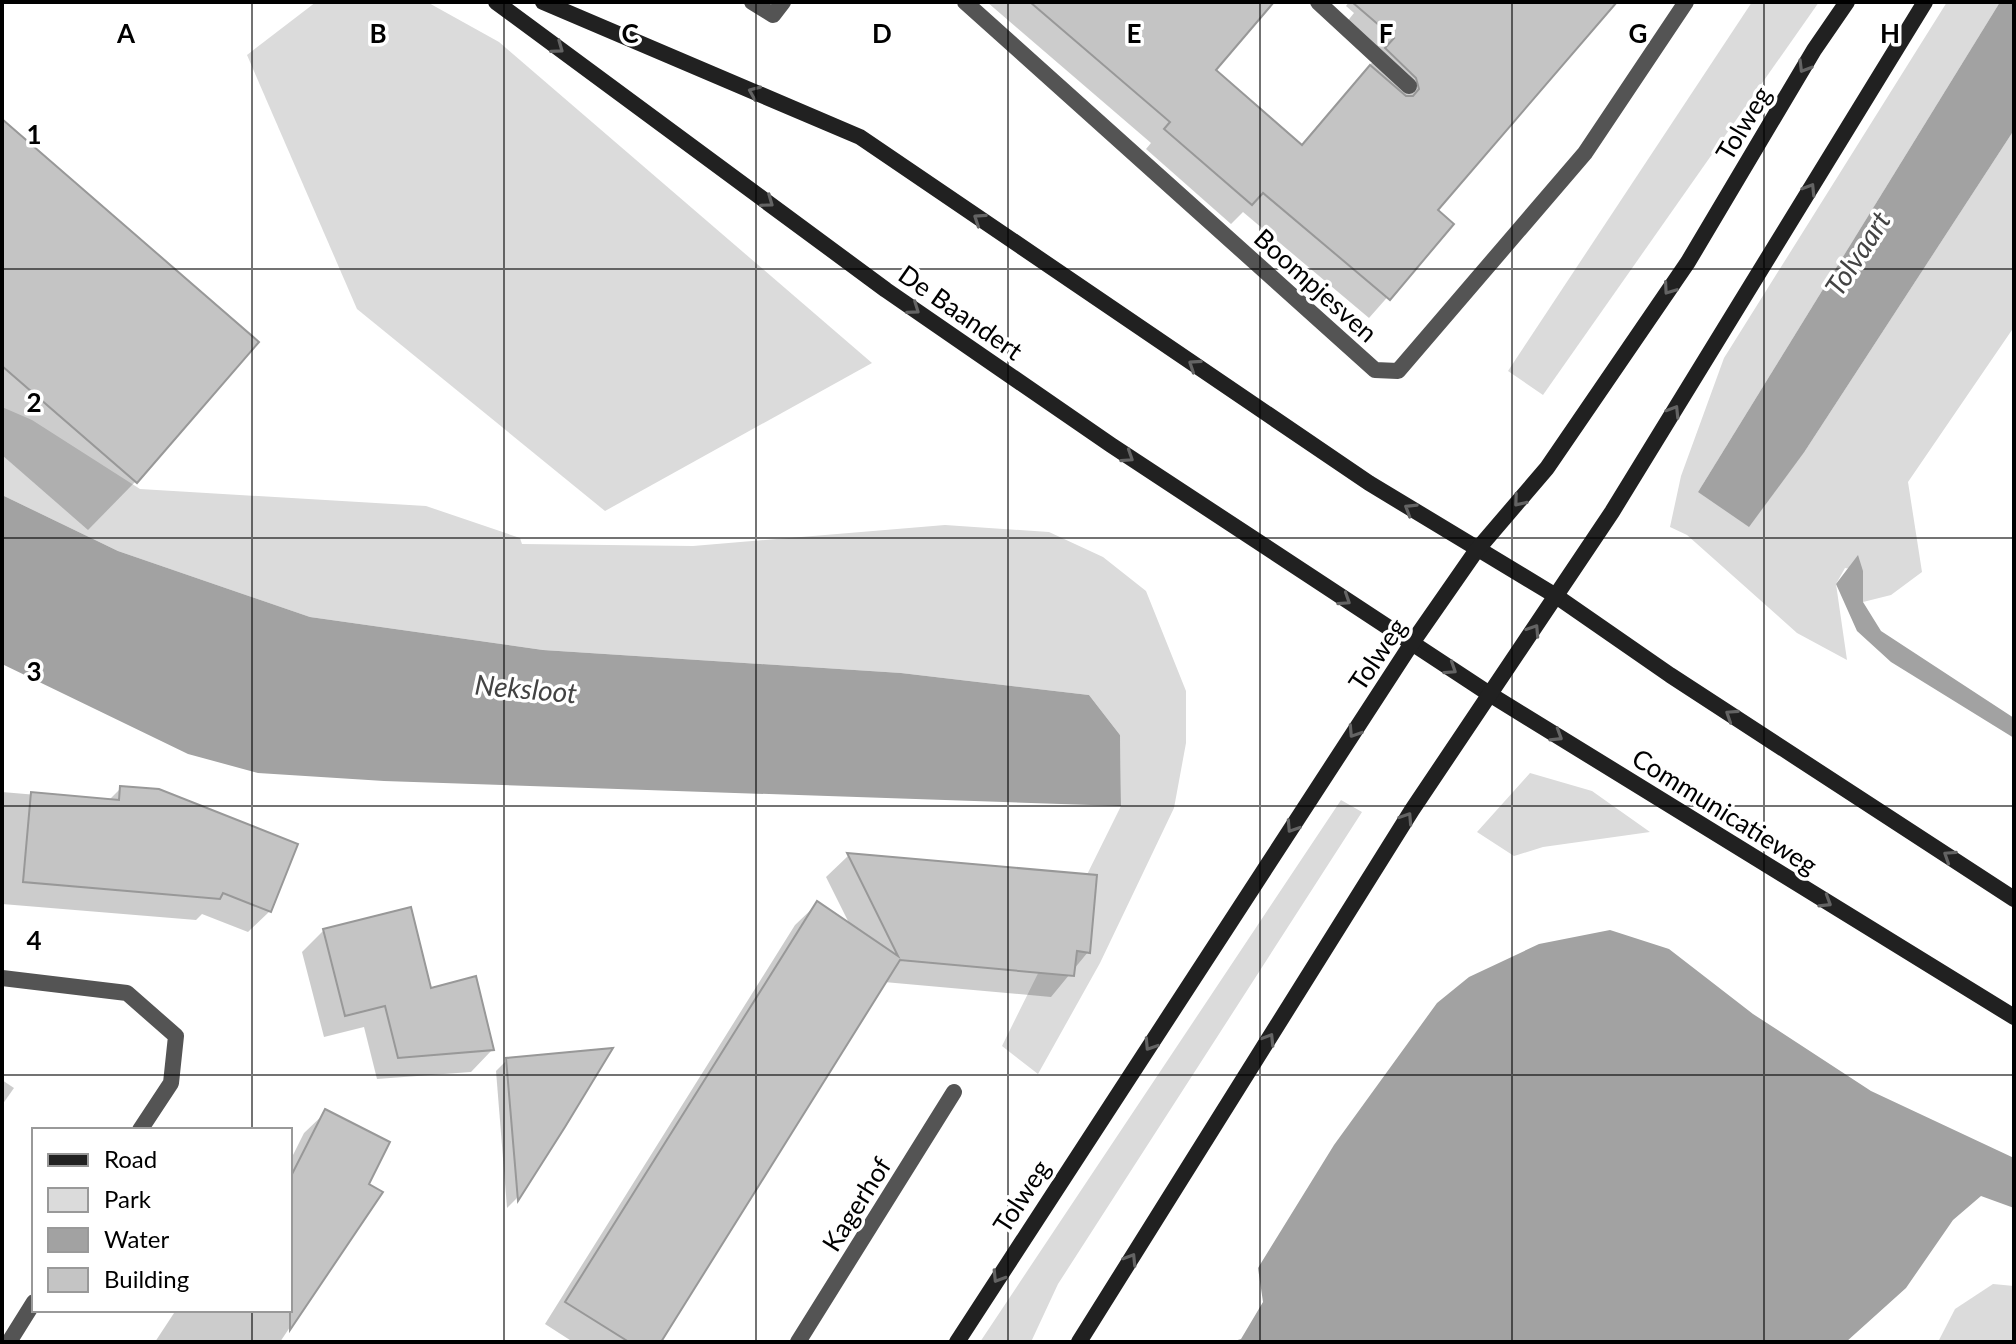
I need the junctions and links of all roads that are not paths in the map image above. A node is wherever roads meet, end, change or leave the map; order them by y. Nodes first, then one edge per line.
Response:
1 (496, 2) edge
2 (543, 2) edge
3 (752, 2) edge
4 (783, 2) edge
5 (965, 2) edge
6 (1318, 2) edge
7 (1686, 2) edge
8 (1847, 2) edge
9 (1925, 2) edge
10 (1409, 86) dead end
11 (1476, 551) junction
12 (1556, 596) junction
13 (1412, 643) junction
14 (1491, 695) junction
15 (2014, 899) edge
16 (2, 978) edge
17 (2014, 1017) edge
18 (954, 1092) dead end
19 (141, 1128) edge
20 (32, 1305) edge
21 (9, 1342) edge
22 (798, 1342) edge
23 (957, 1342) edge
24 (1079, 1342) edge

1 -> 13 main road, De Baandert
11 -> 2 main road
3 - 4 street
5 - 7 street, Boompjesven
6 - 10 street
8 -> 11 main road, Tolweg
12 -> 9 main road
11 - 12 main road
11 - 13 main road, Tolweg
14 -> 12 main road
15 -> 12 main road
13 -> 14 main road, Communicatieweg
13 -> 23 main road, Tolweg
14 -> 17 main road, Communicatieweg
24 -> 14 main road
16 - 19 street
18 - 22 street, Kagerhof
20 - 21 street

